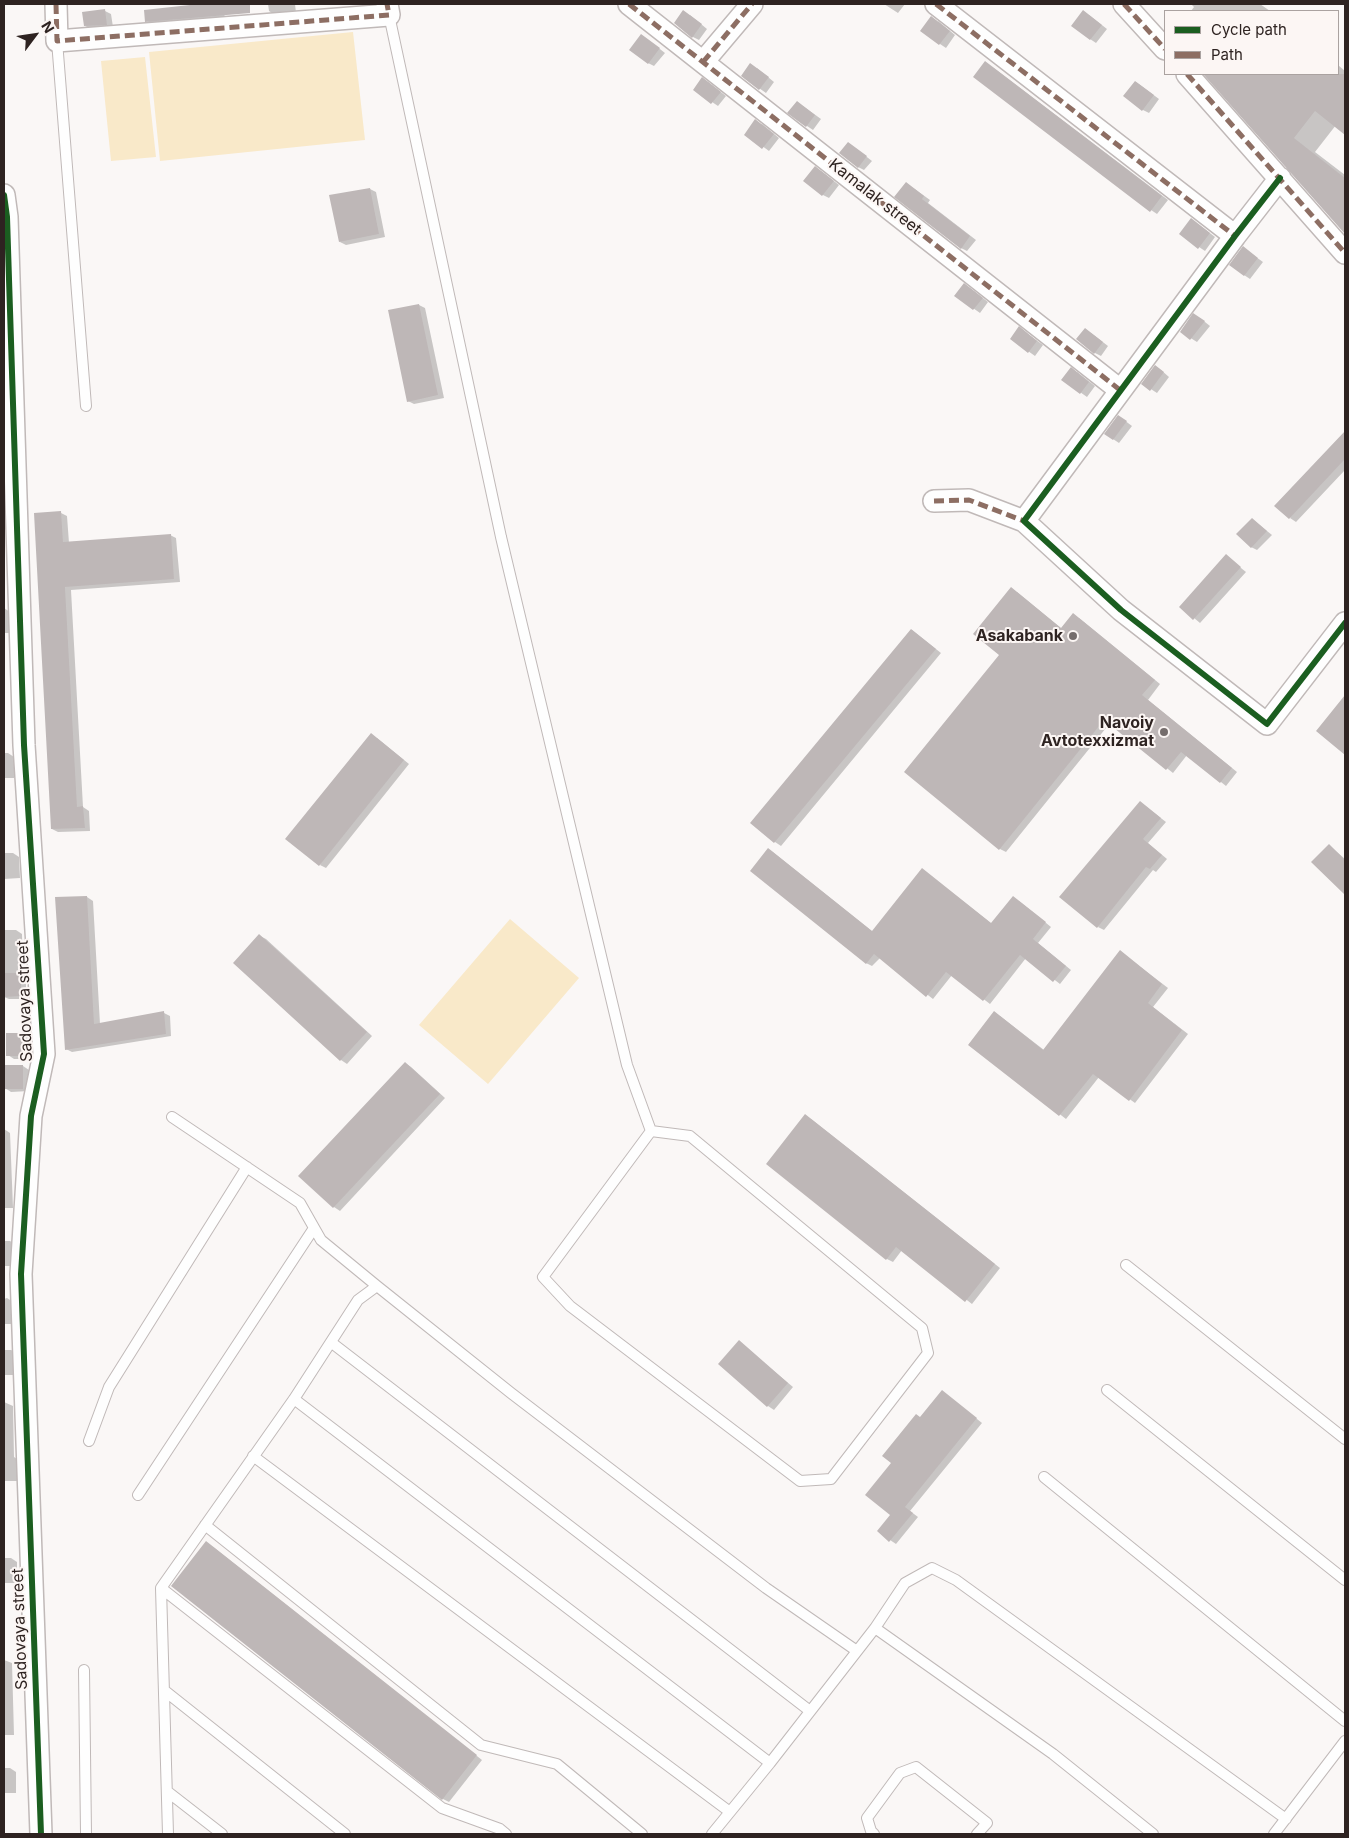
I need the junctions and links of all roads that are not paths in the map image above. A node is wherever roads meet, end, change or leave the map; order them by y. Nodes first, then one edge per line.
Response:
1 (56, 4) edge
2 (629, 4) edge
3 (752, 4) edge
4 (936, 4) edge
5 (1124, 4) edge
6 (388, 10) edge
7 (57, 41) junction
8 (1164, 48) edge
9 (703, 62) junction
10 (1188, 75) edge
11 (1280, 178) junction
12 (4, 195) edge
13 (1235, 236) junction
14 (1345, 253) edge
15 (1120, 390) junction
16 (86, 406) dead end
17 (934, 501) dead end
18 (1024, 520) junction
19 (1345, 623) edge
20 (172, 1117) dead end
21 (651, 1131) junction
22 (247, 1167) junction
23 (314, 1228) junction
24 (1126, 1265) dead end
25 (377, 1286) junction
26 (332, 1343) junction
27 (1107, 1390) dead end
28 (294, 1399) junction
29 (1345, 1439) edge
30 (88, 1441) dead end
31 (253, 1456) junction
32 (1044, 1477) dead end
33 (138, 1496) dead end
34 (206, 1525) junction
35 (1345, 1580) edge
36 (161, 1588) junction
37 (875, 1628) junction
38 (857, 1651) junction
39 (84, 1670) dead end
40 (165, 1691) junction
41 (810, 1711) junction
42 (1345, 1722) edge
43 (1345, 1741) edge
44 (770, 1763) junction
45 (168, 1792) junction
46 (730, 1812) junction
47 (1286, 1819) junction
48 (41, 1834) edge
49 (86, 1834) edge
50 (168, 1834) edge
51 (222, 1834) edge
52 (345, 1834) edge
53 (506, 1834) edge
54 (642, 1834) edge
55 (712, 1834) edge
56 (874, 1834) edge
57 (977, 1834) edge
58 (1153, 1834) edge
59 (1274, 1834) edge

1 - 7 street
2 - 9 street, Kamalak street
3 - 9 street
4 - 13 street
5 - 8 street
6 - 7 street
6 - 21 lane
7 - 16 lane
9 - 15 street, Kamalak street
10 - 11 street
11 - 13 street
11 - 14 street
12 - 48 street, Sadovaya street
13 - 15 street
15 - 18 street
17 - 18 street
18 - 19 street
20 - 22 lane
21 - 21 lane
22 - 23 lane
22 - 30 lane
23 - 25 lane
23 - 33 lane
24 - 29 lane
25 - 26 lane
25 - 38 lane
26 - 28 lane
26 - 41 lane
27 - 35 lane
28 - 31 lane
28 - 44 lane
31 - 34 lane
31 - 46 lane
32 - 42 lane
34 - 36 lane
34 - 54 lane
36 - 40 lane
36 - 53 lane
37 - 38 lane
37 - 47 lane
37 - 58 lane
38 - 41 lane
39 - 49 lane
40 - 45 lane
40 - 52 lane
41 - 44 lane
43 - 47 lane
44 - 46 lane
45 - 50 lane
45 - 51 lane
46 - 55 lane
47 - 59 lane
56 - 57 lane

